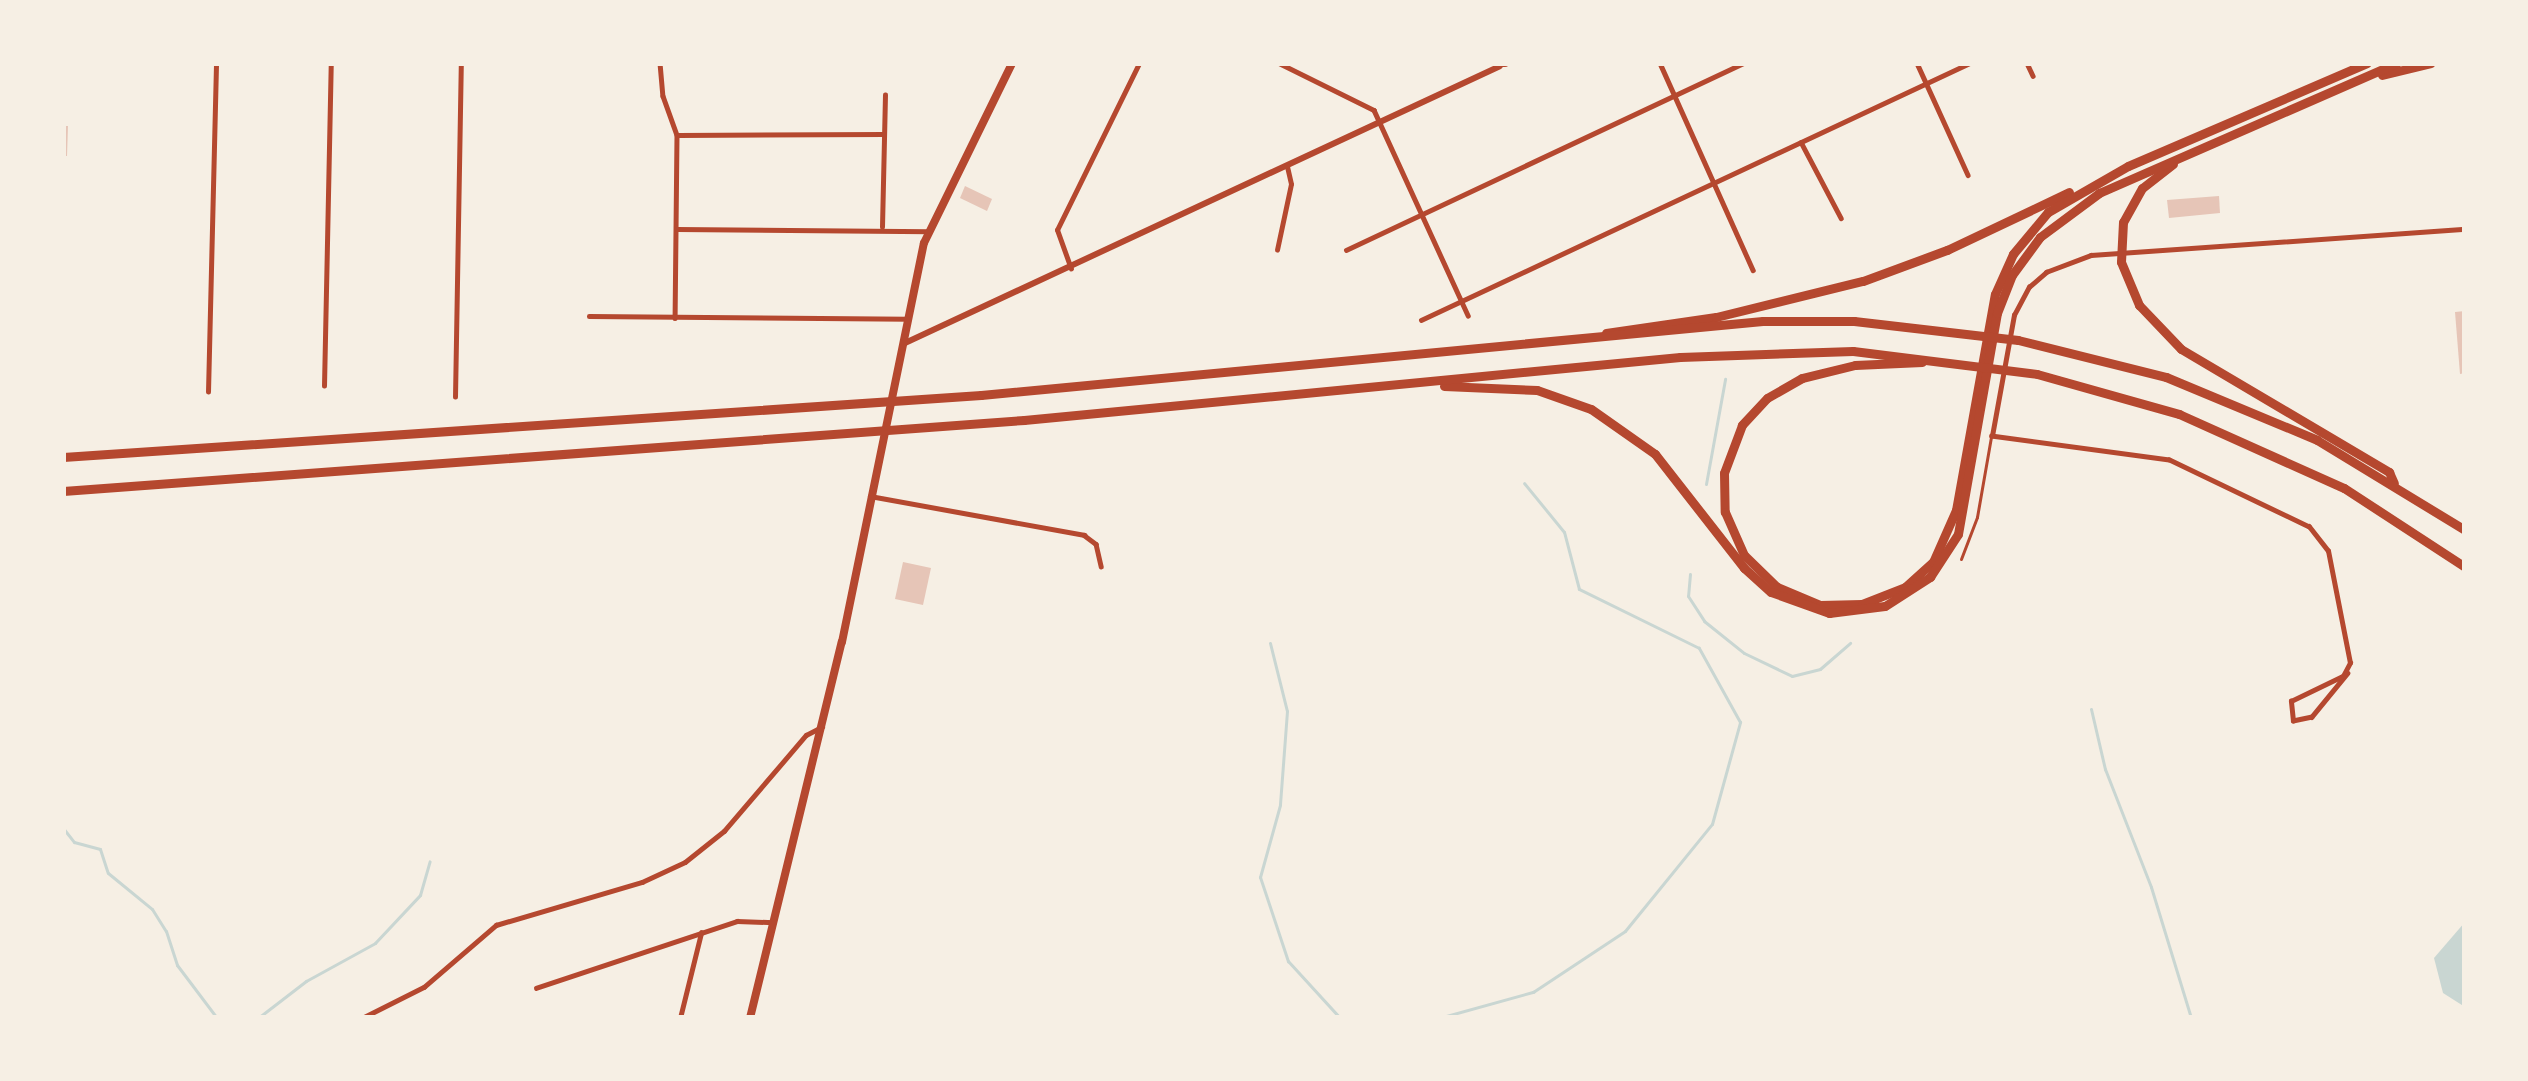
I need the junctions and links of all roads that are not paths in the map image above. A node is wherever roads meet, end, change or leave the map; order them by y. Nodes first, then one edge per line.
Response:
1 (216, 63) edge
2 (331, 63) edge
3 (461, 63) edge
4 (660, 63) edge
5 (1012, 63) edge
6 (1139, 63) edge
7 (1279, 63) edge
8 (1660, 63) edge
9 (1744, 63) edge
10 (1917, 63) edge
11 (1970, 63) edge
12 (2026, 63) edge
13 (2354, 63) edge
14 (2367, 63) edge
15 (2397, 63) edge
16 (2431, 63) edge
17 (1500, 64) edge
18 (2033, 76) dead end
19 (2320, 82) junction
20 (1927, 83) junction
21 (2342, 86) junction
22 (885, 94) dead end
23 (1676, 95) junction
24 (1379, 122) junction
25 (884, 134) junction
26 (677, 135) junction
27 (1801, 142) junction
28 (2207, 144) junction
29 (1287, 166) junction
30 (1968, 176) dead end
31 (2102, 179) junction
32 (1714, 183) junction
33 (1421, 214) junction
34 (1841, 218) dead end
35 (882, 228) junction
36 (677, 229) junction
37 (2465, 229) edge
38 (929, 231) junction
39 (1277, 250) dead end
40 (1346, 250) dead end
41 (1071, 268) junction
42 (1753, 270) dead end
43 (1461, 301) junction
44 (1468, 315) dead end
45 (589, 316) dead end
46 (675, 318) junction
47 (907, 320) junction
48 (1421, 320) dead end
49 (902, 344) junction
50 (1525, 345) junction
51 (1976, 364) junction
52 (324, 386) dead end
53 (1384, 386) junction
54 (208, 392) dead end
55 (455, 397) dead end
56 (1991, 436) junction
57 (63, 457) edge
58 (2394, 482) junction
59 (63, 490) edge
60 (871, 496) junction
61 (2465, 530) edge
62 (1961, 559) dead end
63 (1101, 566) dead end
64 (2465, 567) edge
65 (2348, 673) junction
66 (822, 728) junction
67 (773, 922) junction
68 (701, 932) junction
69 (536, 988) dead end
70 (362, 1018) edge
71 (680, 1018) edge
72 (750, 1018) edge

1 - 54 street
2 - 52 street
3 - 55 street
4 - 26 street
5 - 38 main road
6 - 41 street
7 - 24 street
8 - 23 street
9 - 23 street
10 - 20 street
11 - 20 street
12 - 18 street
13 - 19 highway
14 - 19 highway
15 - 21 highway
16 - 21 highway
17 - 24 street
19 - 31 highway
20 - 27 street
20 - 30 street
21 - 28 highway
22 - 25 street
23 - 32 street
23 - 33 street
24 - 29 street
24 - 33 street
25 - 26 street
25 - 35 street
26 - 36 street
27 - 32 street
27 - 34 street
28 - 53 highway
28 - 58 highway
29 - 39 street
29 - 41 street
31 - 50 highway
31 - 51 highway
32 - 42 street
32 - 43 street
33 - 40 street
33 - 43 street
35 - 36 street
35 - 38 street
36 - 46 street
37 - 56 street
38 - 47 main road
41 - 49 street
43 - 44 street
43 - 48 street
45 - 46 street
46 - 47 street
47 - 49 main road
49 - 60 main road
50 - 57 highway
50 - 58 highway
51 - 53 highway
51 - 64 highway
53 - 59 highway
56 - 62 lane
56 - 65 street
58 - 61 highway
60 - 63 street
60 - 66 main road
65 - 65 street
66 - 67 main road
66 - 70 street
67 - 68 street
67 - 72 main road
68 - 69 street
68 - 71 street

